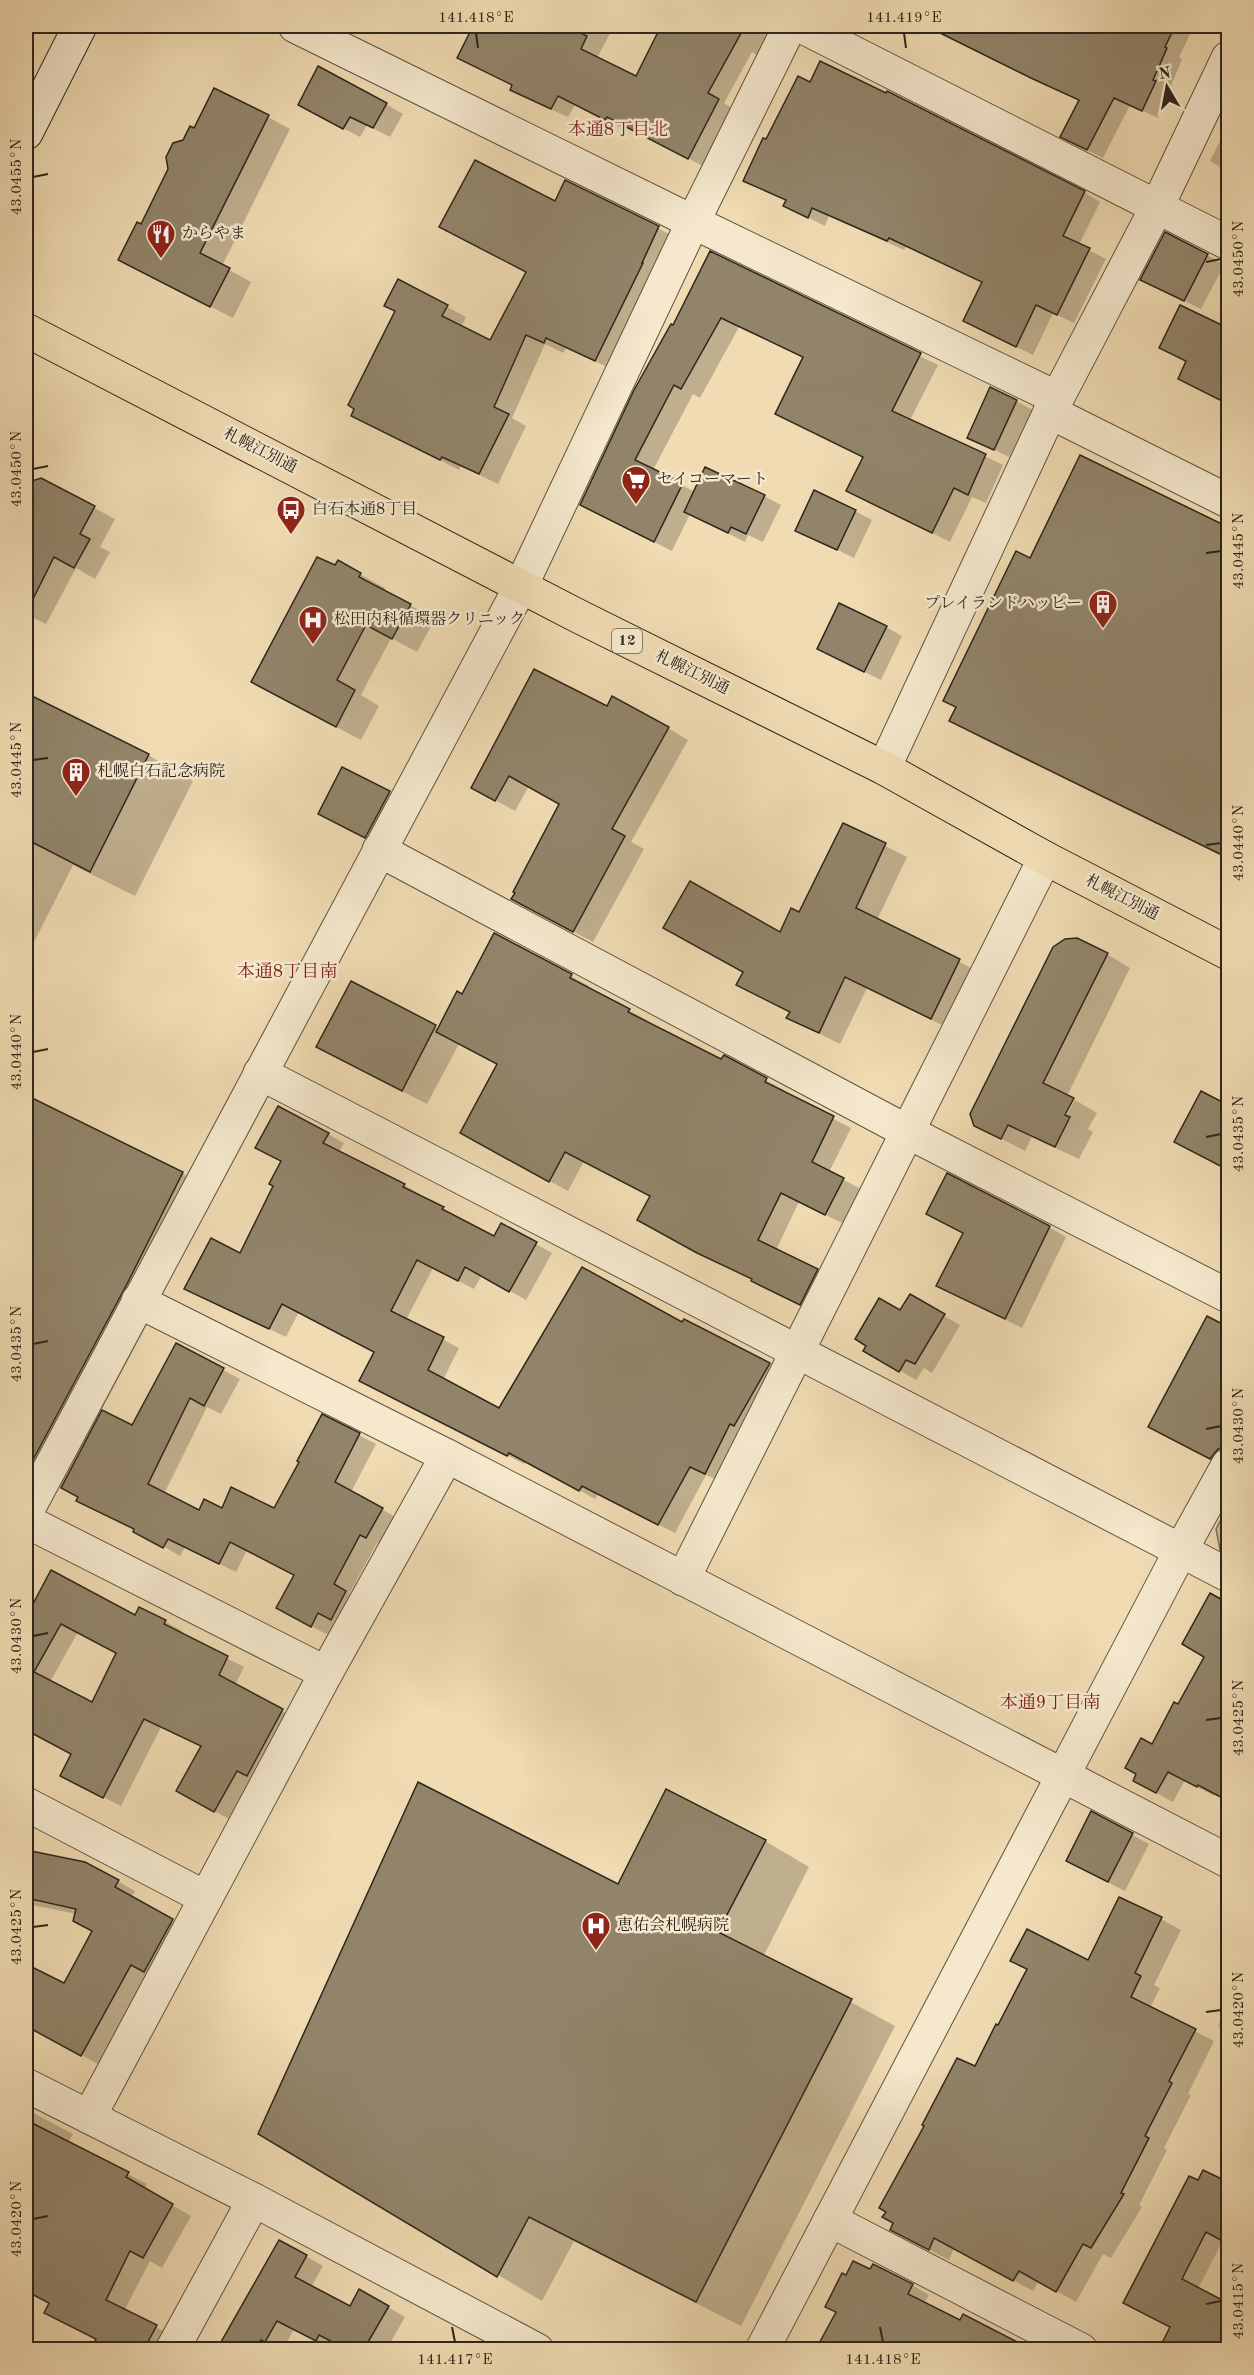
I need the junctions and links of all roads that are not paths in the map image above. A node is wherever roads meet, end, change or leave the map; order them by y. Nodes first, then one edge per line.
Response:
1 (80, 26) edge
2 (295, 26) edge
3 (790, 26) edge
4 (801, 26) edge
5 (1228, 58) edge
6 (26, 134) edge
7 (1157, 207) junction
8 (693, 222) junction
9 (1228, 243) edge
10 (26, 330) edge
11 (1053, 405) junction
12 (1228, 501) edge
13 (520, 586) junction
14 (884, 768) junction
15 (379, 850) junction
16 (1045, 858) junction
17 (1228, 953) edge
18 (260, 1073) junction
19 (908, 1132) junction
20 (1228, 1296) edge
21 (138, 1301) junction
22 (799, 1350) junction
23 (447, 1456) junction
24 (1228, 1466) edge
25 (26, 1513) edge
26 (26, 1521) edge
27 (1181, 1550) junction
28 (1228, 1575) edge
29 (683, 1579) junction
30 (326, 1673) junction
31 (1063, 1775) junction
32 (26, 1804) edge
33 (1228, 1861) edge
34 (206, 1898) junction
35 (26, 2085) edge
36 (90, 2117) junction
37 (254, 2200) junction
38 (830, 2220) junction
39 (172, 2349) edge
40 (537, 2349) edge
41 (762, 2349) edge
42 (1081, 2349) edge

1 - 6 street
2 - 8 street
3 - 8 street
4 - 7 street
5 - 7 street
7 - 9 street
7 - 11 street
8 - 11 street
8 - 13 street
10 - 13 highway, 札幌江別通 / 12
11 - 12 street
11 - 14 street
13 - 14 highway, 札幌江別通 / 12
13 - 15 street
14 - 16 highway, 札幌江別通 / 12
15 - 18 street
15 - 19 street
16 - 17 highway, 札幌江別通 / 12
16 - 19 street
18 - 21 street
18 - 22 street
19 - 20 street
19 - 22 street
21 - 23 street
21 - 25 street
22 - 27 street
22 - 29 street
23 - 29 street
23 - 30 street
24 - 27 street
26 - 30 street
27 - 28 street
27 - 31 street
29 - 31 street
30 - 34 street
31 - 33 street
31 - 38 street
32 - 34 street
34 - 36 street
35 - 36 street
36 - 37 street
37 - 39 street
37 - 40 street
38 - 41 street
38 - 42 street

